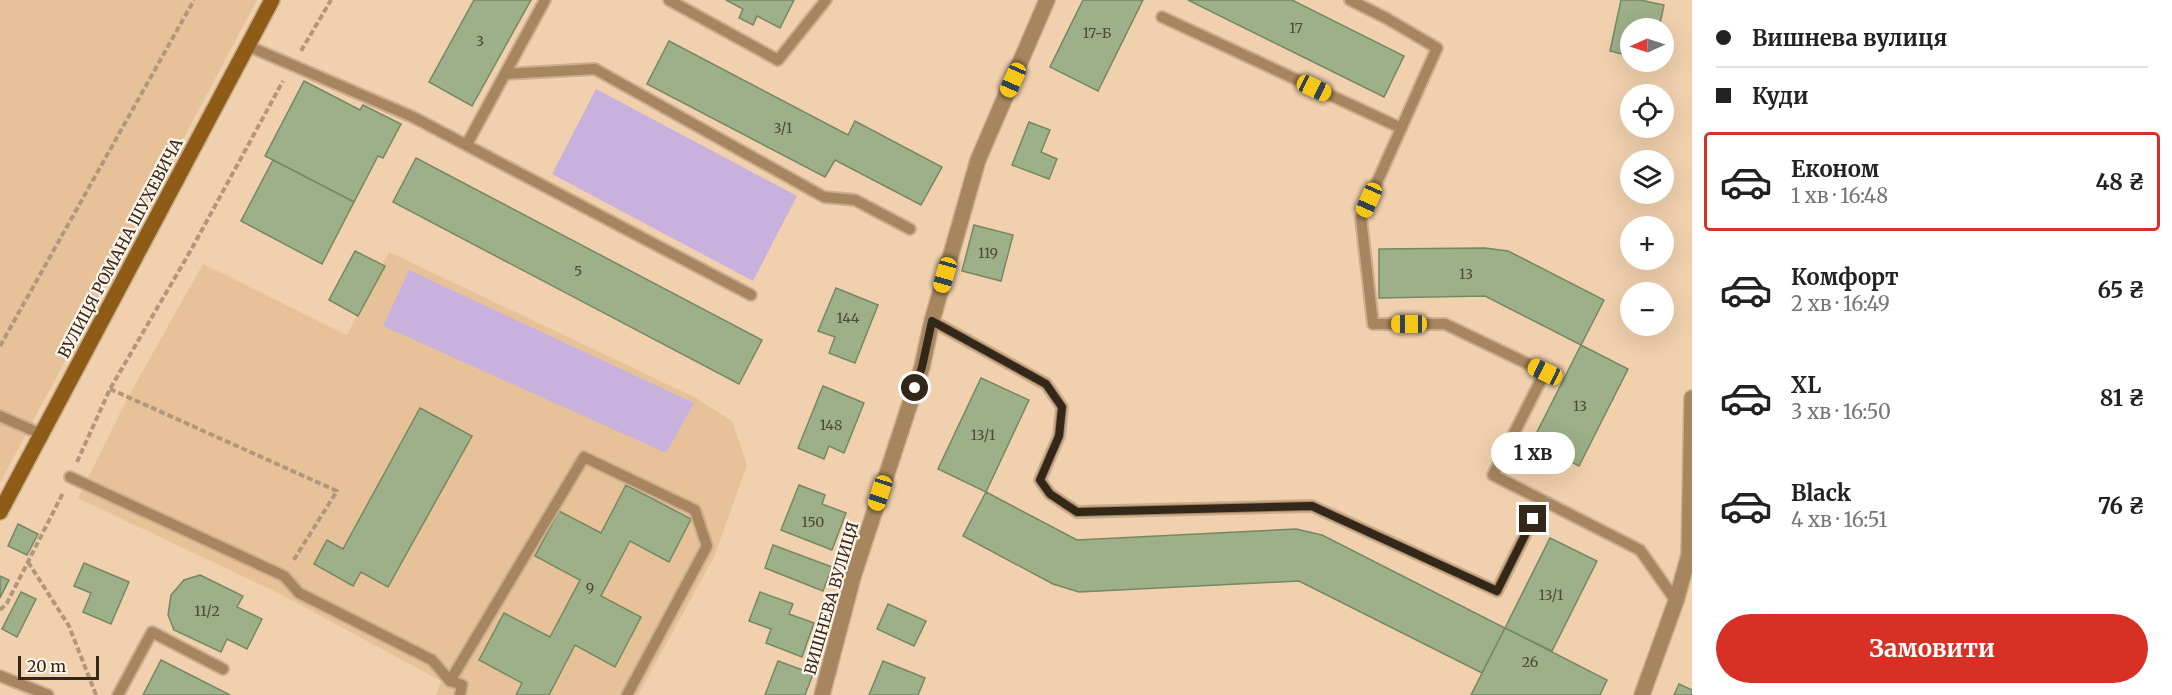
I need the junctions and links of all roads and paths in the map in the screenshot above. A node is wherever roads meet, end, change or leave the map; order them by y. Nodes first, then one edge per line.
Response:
1 (194, 0) edge
2 (272, 0) edge
3 (331, 0) edge
4 (545, 0) edge
5 (669, 0) edge
6 (826, 0) edge
7 (1047, 0) edge
8 (1350, 0) edge
9 (1162, 17) dead end
10 (248, 46) junction
11 (292, 65) junction
12 (505, 74) junction
13 (1401, 128) junction
14 (467, 144) junction
15 (910, 229) dead end
16 (751, 295) dead end
17 (932, 321) junction
18 (0, 346) edge
19 (110, 389) junction
20 (1692, 398) edge
21 (0, 416) edge
22 (41, 434) junction
23 (70, 477) junction
24 (1542, 501) junction
25 (0, 512) edge
26 (1690, 556) edge
27 (28, 562) junction
28 (284, 576) junction
29 (1676, 601) junction
30 (0, 610) edge
31 (223, 669) dead end
32 (0, 676) edge
33 (450, 681) junction
34 (48, 695) edge
35 (96, 695) edge
36 (118, 695) edge
37 (460, 695) edge
38 (627, 695) edge
39 (822, 695) edge
40 (1642, 695) edge

1 - 18 path
2 - 10 main road, ВУЛИЦЯ РОМАНА ШУХЕВИЧА
3 - 11 path
4 - 12 lane
5 - 6 lane
7 - 17 street, ВИШНЕВА ВУЛИЦЯ
8 - 13 lane
9 - 13 lane
10 - 11 lane
10 - 22 main road, ВУЛИЦЯ РОМАНА ШУХЕВИЧА
11 - 14 lane
11 - 19 path
12 - 14 lane
12 - 15 lane
13 - 24 lane
14 - 16 lane
17 - 24 lane
17 - 39 street, ВИШНЕВА ВУЛИЦЯ
19 - 23 path
19 - 28 path
20 - 26 street
21 - 22 lane
22 - 25 main road, ВУЛИЦЯ РОМАНА ШУХЕВИЧА
23 - 27 path
23 - 28 lane
24 - 29 lane
26 - 29 street
27 - 30 path
27 - 35 path
28 - 33 lane
29 - 40 street
31 - 36 lane
32 - 34 lane
33 - 37 lane
33 - 38 lane

